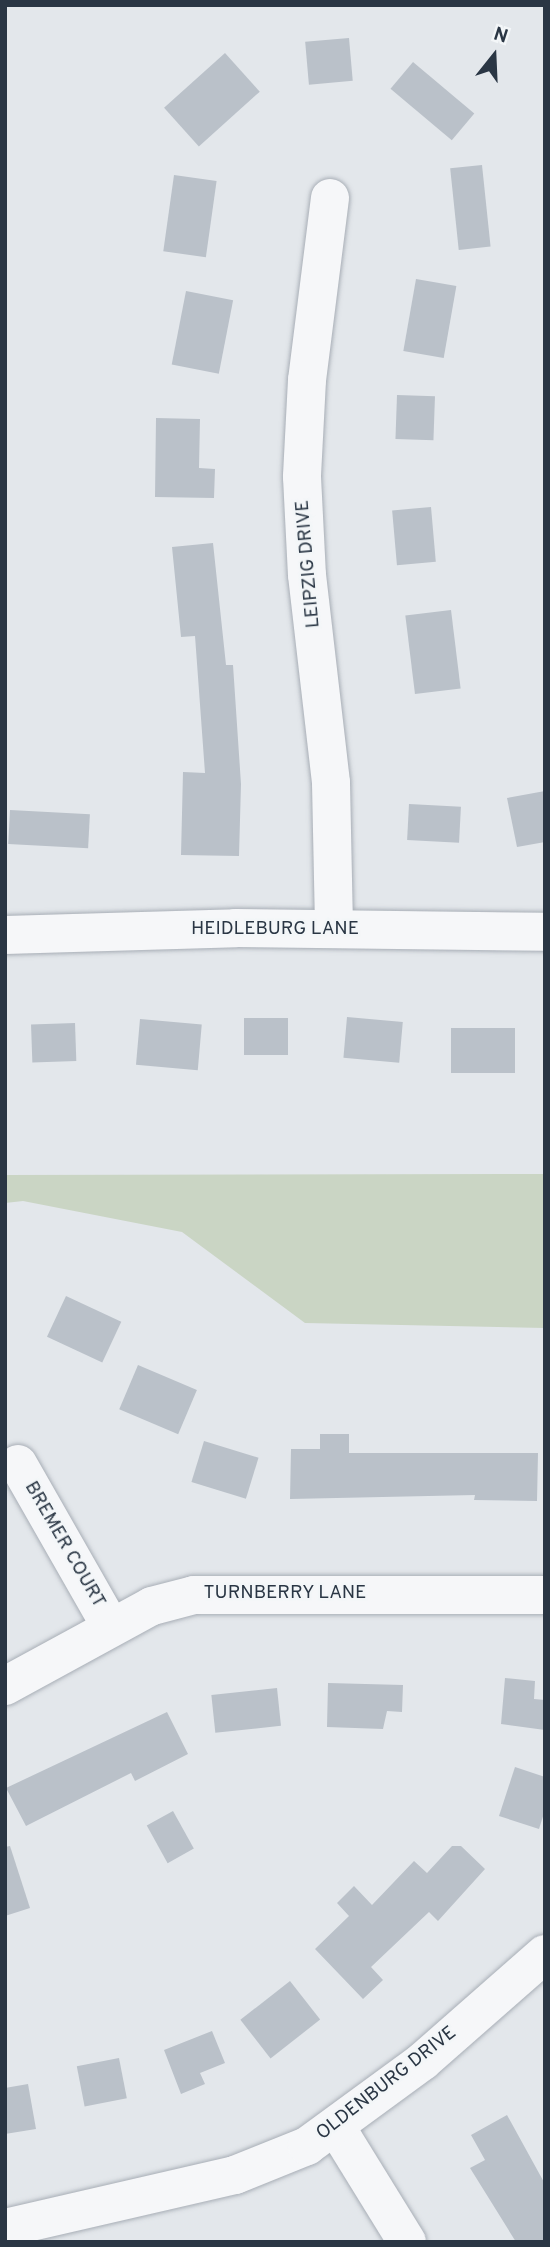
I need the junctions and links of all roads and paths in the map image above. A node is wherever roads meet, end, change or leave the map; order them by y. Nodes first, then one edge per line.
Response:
1 (330, 198) dead end
2 (334, 929) junction
3 (545, 932) edge
4 (5, 935) edge
5 (18, 1464) dead end
6 (545, 1595) edge
7 (111, 1627) junction
8 (5, 1686) edge
9 (545, 1954) edge
10 (336, 2127) junction
11 (5, 2228) edge
12 (407, 2242) edge

1 - 2 street, LEIPZIG DRIVE
2 - 3 street, HEIDLEBURG LANE
2 - 4 street, HEIDLEBURG LANE
5 - 7 street, BREMER COURT
6 - 7 street, TURNBERRY LANE
7 - 8 street, TURNBERRY LANE
9 - 10 street, OLDENBURG DRIVE
10 - 11 street, OLDENBURG DRIVE
10 - 12 street

